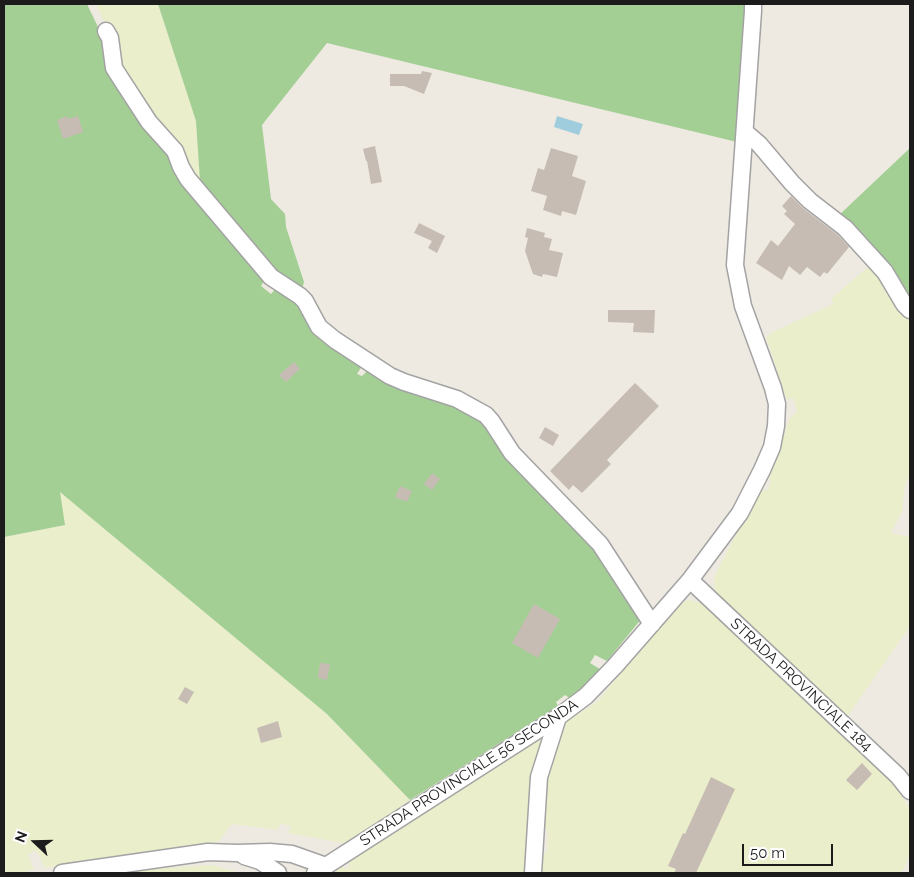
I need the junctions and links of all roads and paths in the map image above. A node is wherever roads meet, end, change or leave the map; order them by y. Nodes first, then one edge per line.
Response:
1 (753, 4) edge
2 (106, 31) dead end
3 (745, 132) junction
4 (910, 310) edge
5 (690, 580) junction
6 (652, 624) junction
7 (558, 717) junction
8 (910, 791) edge
9 (237, 853) junction
10 (320, 870) edge
11 (62, 873) edge
12 (278, 873) edge
13 (533, 873) edge

1 - 3 street, STRADA PROVINCIALE 56 SECONDA
2 - 6 street
3 - 4 street
3 - 5 street, STRADA PROVINCIALE 56 SECONDA
5 - 6 street, STRADA PROVINCIALE 56 SECONDA
5 - 8 street, STRADA PROVINCIALE 184
6 - 7 street, STRADA PROVINCIALE 56 SECONDA
7 - 10 street, STRADA PROVINCIALE 56 SECONDA
7 - 13 street
9 - 10 street
9 - 11 street
9 - 12 street

